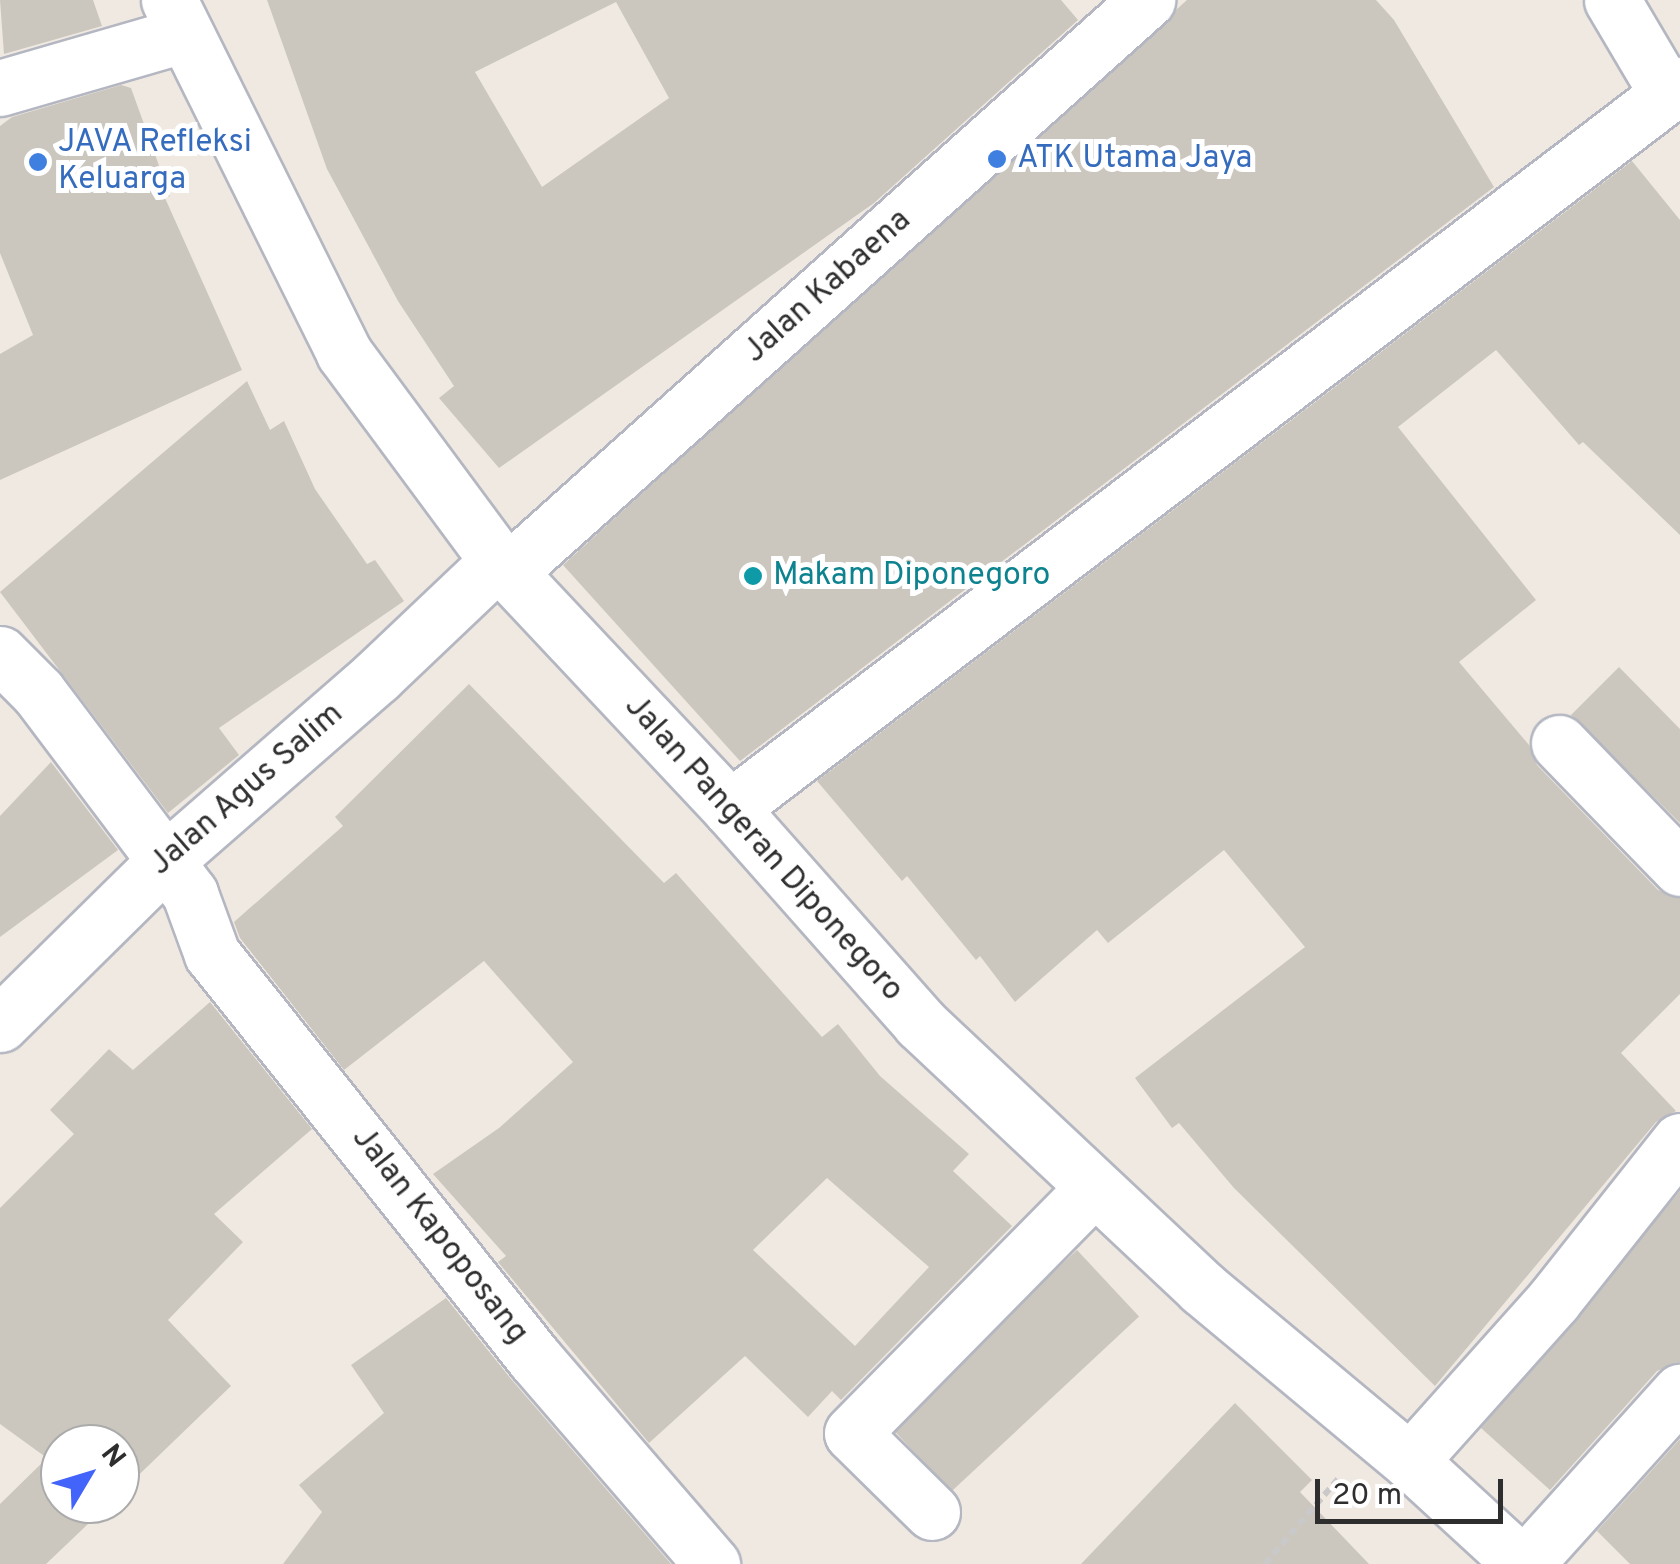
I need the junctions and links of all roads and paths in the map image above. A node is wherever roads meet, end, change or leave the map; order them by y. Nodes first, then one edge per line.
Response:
1 (1147, 0) edge
2 (1612, 0) edge
3 (176, 18) edge
4 (0, 88) edge
5 (1673, 89) edge
6 (503, 567) junction
7 (0, 654) edge
8 (1559, 743) dead end
9 (730, 808) junction
10 (1680, 868) edge
11 (177, 878) junction
12 (0, 1024) edge
13 (1680, 1141) edge
14 (1094, 1188) junction
15 (1680, 1392) edge
16 (1392, 1448) junction
17 (932, 1512) dead end
18 (712, 1564) edge
19 (1265, 1564) edge
20 (1523, 1564) edge

1 - 6 street, Jalan Kabaena
2 - 5 street
3 - 4 street
3 - 6 street, Jalan Pangeran Diponegoro
5 - 9 street
6 - 9 street, Jalan Pangeran Diponegoro
6 - 11 street, Jalan Agus Salim
7 - 11 street, Jalan Kapoposang
8 - 10 street
9 - 14 street, Jalan Pangeran Diponegoro
11 - 12 street, Jalan Agus Salim
11 - 18 street, Jalan Kapoposang
13 - 16 street
14 - 16 street, Jalan Pangeran Diponegoro
14 - 17 street
15 - 20 street
16 - 19 path
16 - 20 street, Jalan Pangeran Diponegoro

